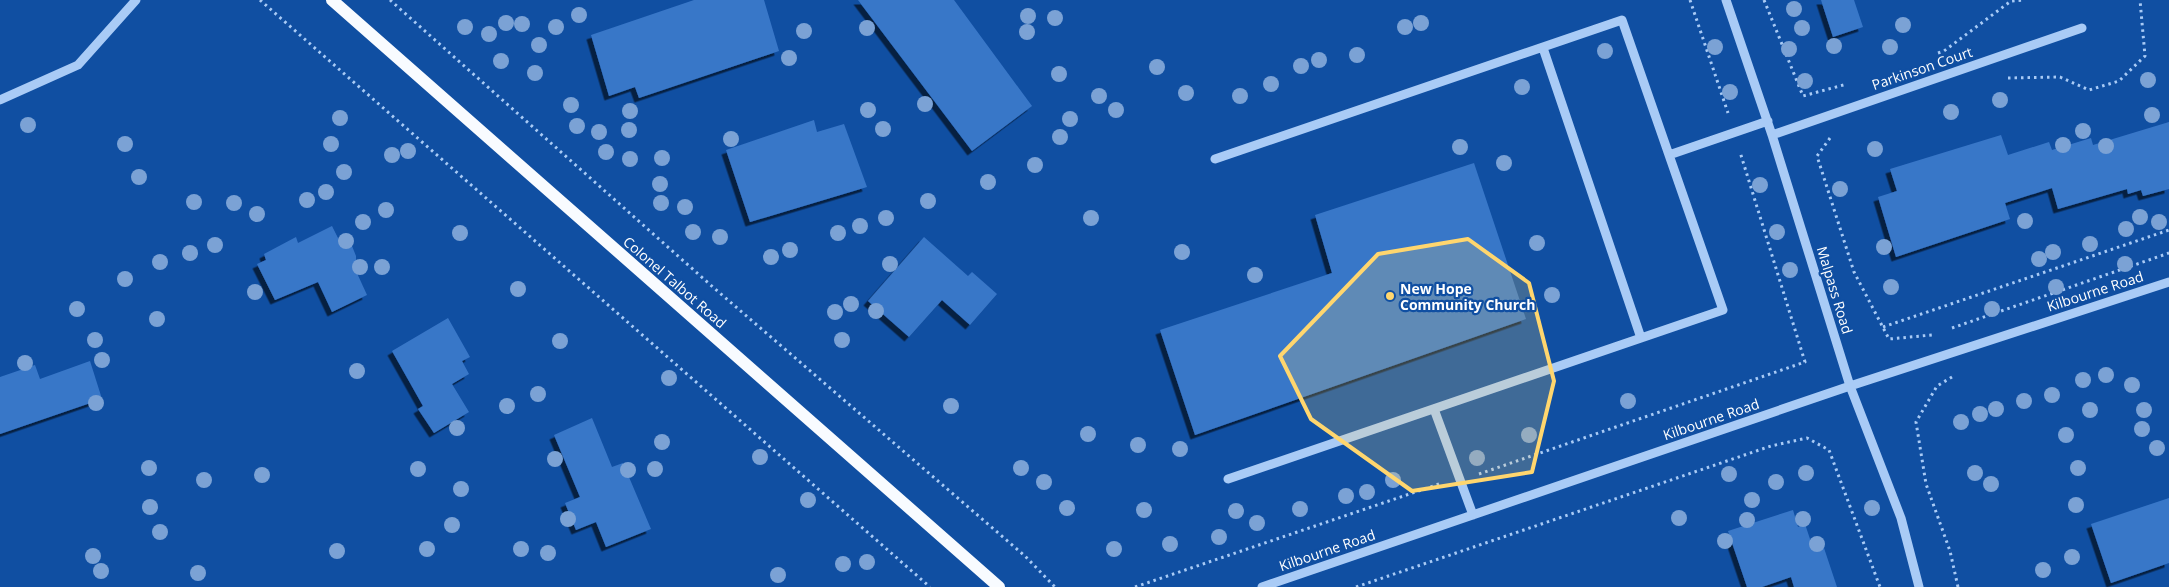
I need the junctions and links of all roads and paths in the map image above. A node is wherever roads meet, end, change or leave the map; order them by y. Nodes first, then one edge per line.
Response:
1 (136, 0) edge
2 (260, 0) edge
3 (332, 0) edge
4 (390, 0) edge
5 (1690, 0) edge
6 (1726, 0) edge
7 (1764, 0) edge
8 (2024, 0) edge
9 (2140, 0) edge
10 (2082, 28) dead end
11 (1543, 48) junction
12 (1934, 54) dead end
13 (2001, 78) dead end
14 (1850, 83) dead end
15 (0, 100) edge
16 (1768, 121) junction
17 (1734, 132) junction
18 (1834, 133) dead end
19 (1772, 135) junction
20 (1669, 155) junction
21 (1215, 159) dead end
22 (2169, 230) edge
23 (2169, 253) edge
24 (2169, 282) edge
25 (1882, 327) junction
26 (1950, 329) dead end
27 (1940, 332) dead end
28 (1641, 338) junction
29 (1958, 373) dead end
30 (1850, 386) junction
31 (1434, 409) junction
32 (1474, 476) dead end
33 (1228, 479) dead end
34 (1438, 484) dead end
35 (1473, 515) junction
36 (930, 587) edge
37 (999, 587) edge
38 (1055, 587) edge
39 (1134, 587) edge
40 (1262, 587) edge
41 (1356, 587) edge
42 (1880, 587) edge
43 (1919, 587) edge
44 (1958, 587) edge

1 - 15 street
2 - 36 path
3 - 37 main road, Colonel Talbot Road
4 - 38 path
5 - 17 path
6 - 16 street, Malpass Road
7 - 14 path
8 - 12 path
9 - 13 path
10 - 19 street, Parkinson Court
11 - 20 street
11 - 21 street
11 - 28 street
16 - 17 street
16 - 19 street, Malpass Road
17 - 20 street
17 - 32 path
18 - 25 path
19 - 30 street, Malpass Road
20 - 28 street
22 - 25 path
23 - 26 path
24 - 30 street, Kilbourne Road
25 - 27 path
28 - 31 street
29 - 44 path
30 - 35 street, Kilbourne Road
30 - 43 street, Malpass Road
31 - 33 street
31 - 35 street
34 - 39 path
35 - 40 street, Kilbourne Road
41 - 42 path

